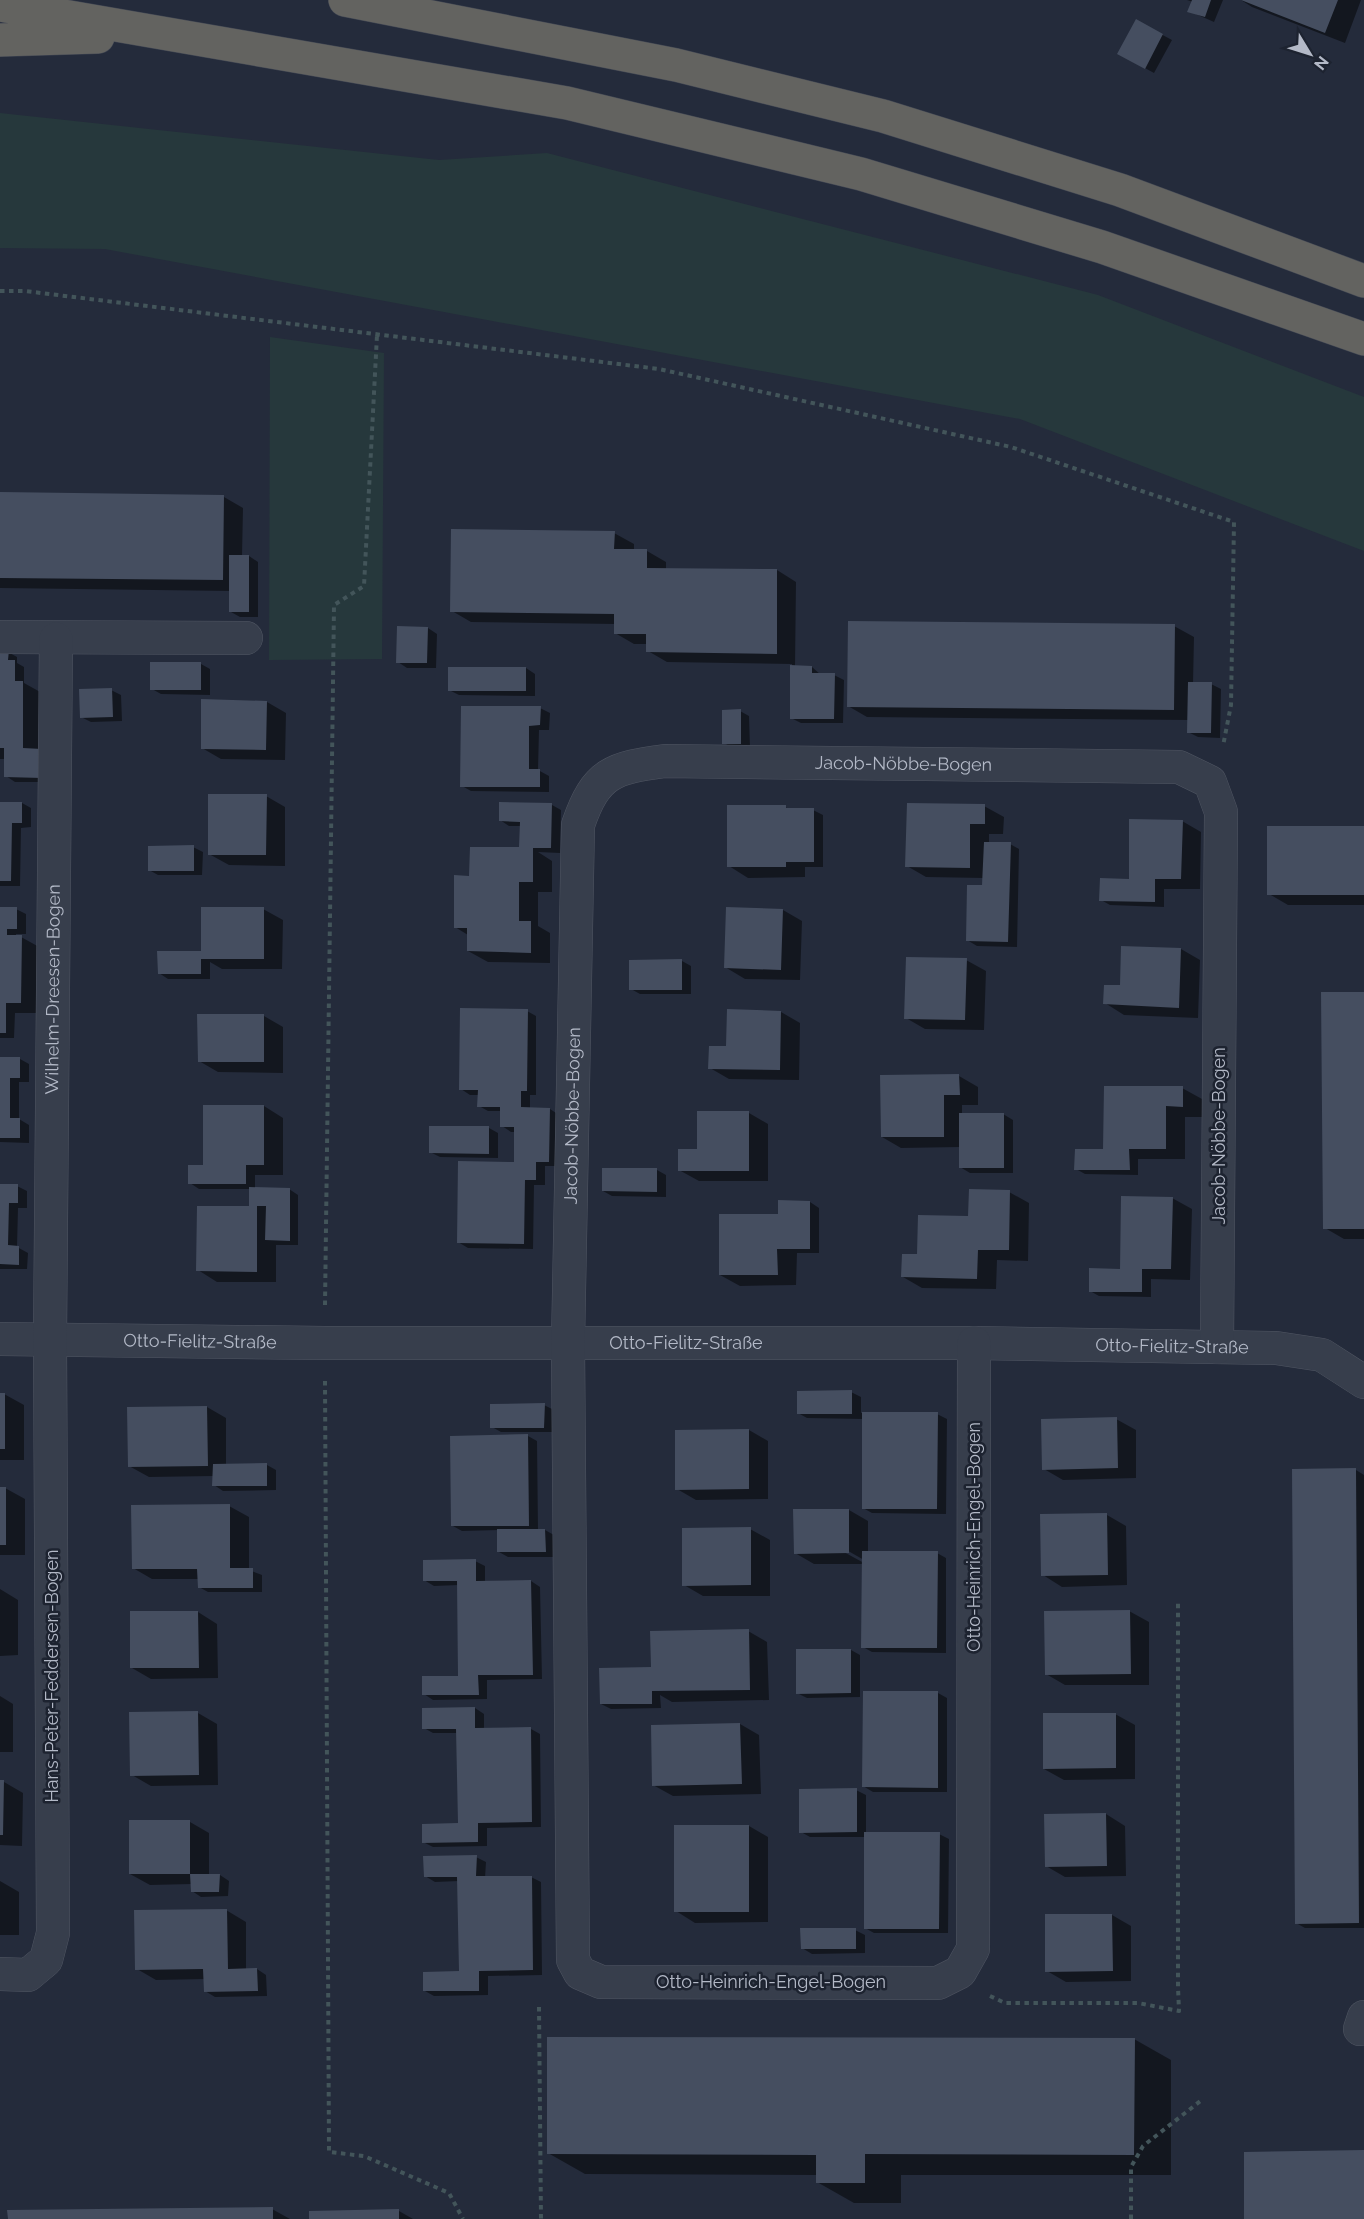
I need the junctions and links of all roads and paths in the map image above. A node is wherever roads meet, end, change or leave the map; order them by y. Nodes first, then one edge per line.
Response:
1 (345, 0) edge
2 (0, 5) edge
3 (169, 35) junction
4 (0, 40) edge
5 (1364, 281) edge
6 (0, 291) edge
7 (377, 335) junction
8 (1364, 339) edge
9 (0, 637) edge
10 (246, 638) dead end
11 (56, 639) junction
12 (1210, 782) junction
13 (0, 1339) edge
14 (50, 1340) junction
15 (325, 1343) junction
16 (974, 1343) junction
17 (568, 1344) junction
18 (1217, 1347) junction
19 (1364, 1381) edge
20 (1178, 1601) dead end
21 (960, 1972) junction
22 (0, 1974) edge
23 (539, 2007) dead end
24 (1203, 2099) dead end
25 (463, 2219) edge
26 (541, 2219) edge
27 (1131, 2219) edge

1 - 5 highway
2 - 3 highway
3 - 4 highway
3 - 8 highway
6 - 7 path
7 - 12 path
7 - 15 path
9 - 11 street
10 - 11 street
11 - 14 street, Wilhelm-Dreesen-Bogen
12 - 17 street, Jacob-Nöbbe-Bogen
12 - 18 street, Jacob-Nöbbe-Bogen
13 - 14 street, Otto-Fielitz-Straße
14 - 15 street, Otto-Fielitz-Straße
14 - 22 street, Hans-Peter-Feddersen-Bogen
15 - 17 street, Otto-Fielitz-Straße
15 - 25 path
16 - 17 street, Otto-Fielitz-Straße
16 - 18 street, Otto-Fielitz-Straße
16 - 21 street, Otto-Heinrich-Engel-Bogen
17 - 21 street, Otto-Heinrich-Engel-Bogen
18 - 19 street, Otto-Fielitz-Straße
20 - 21 path
23 - 26 path
24 - 27 path

